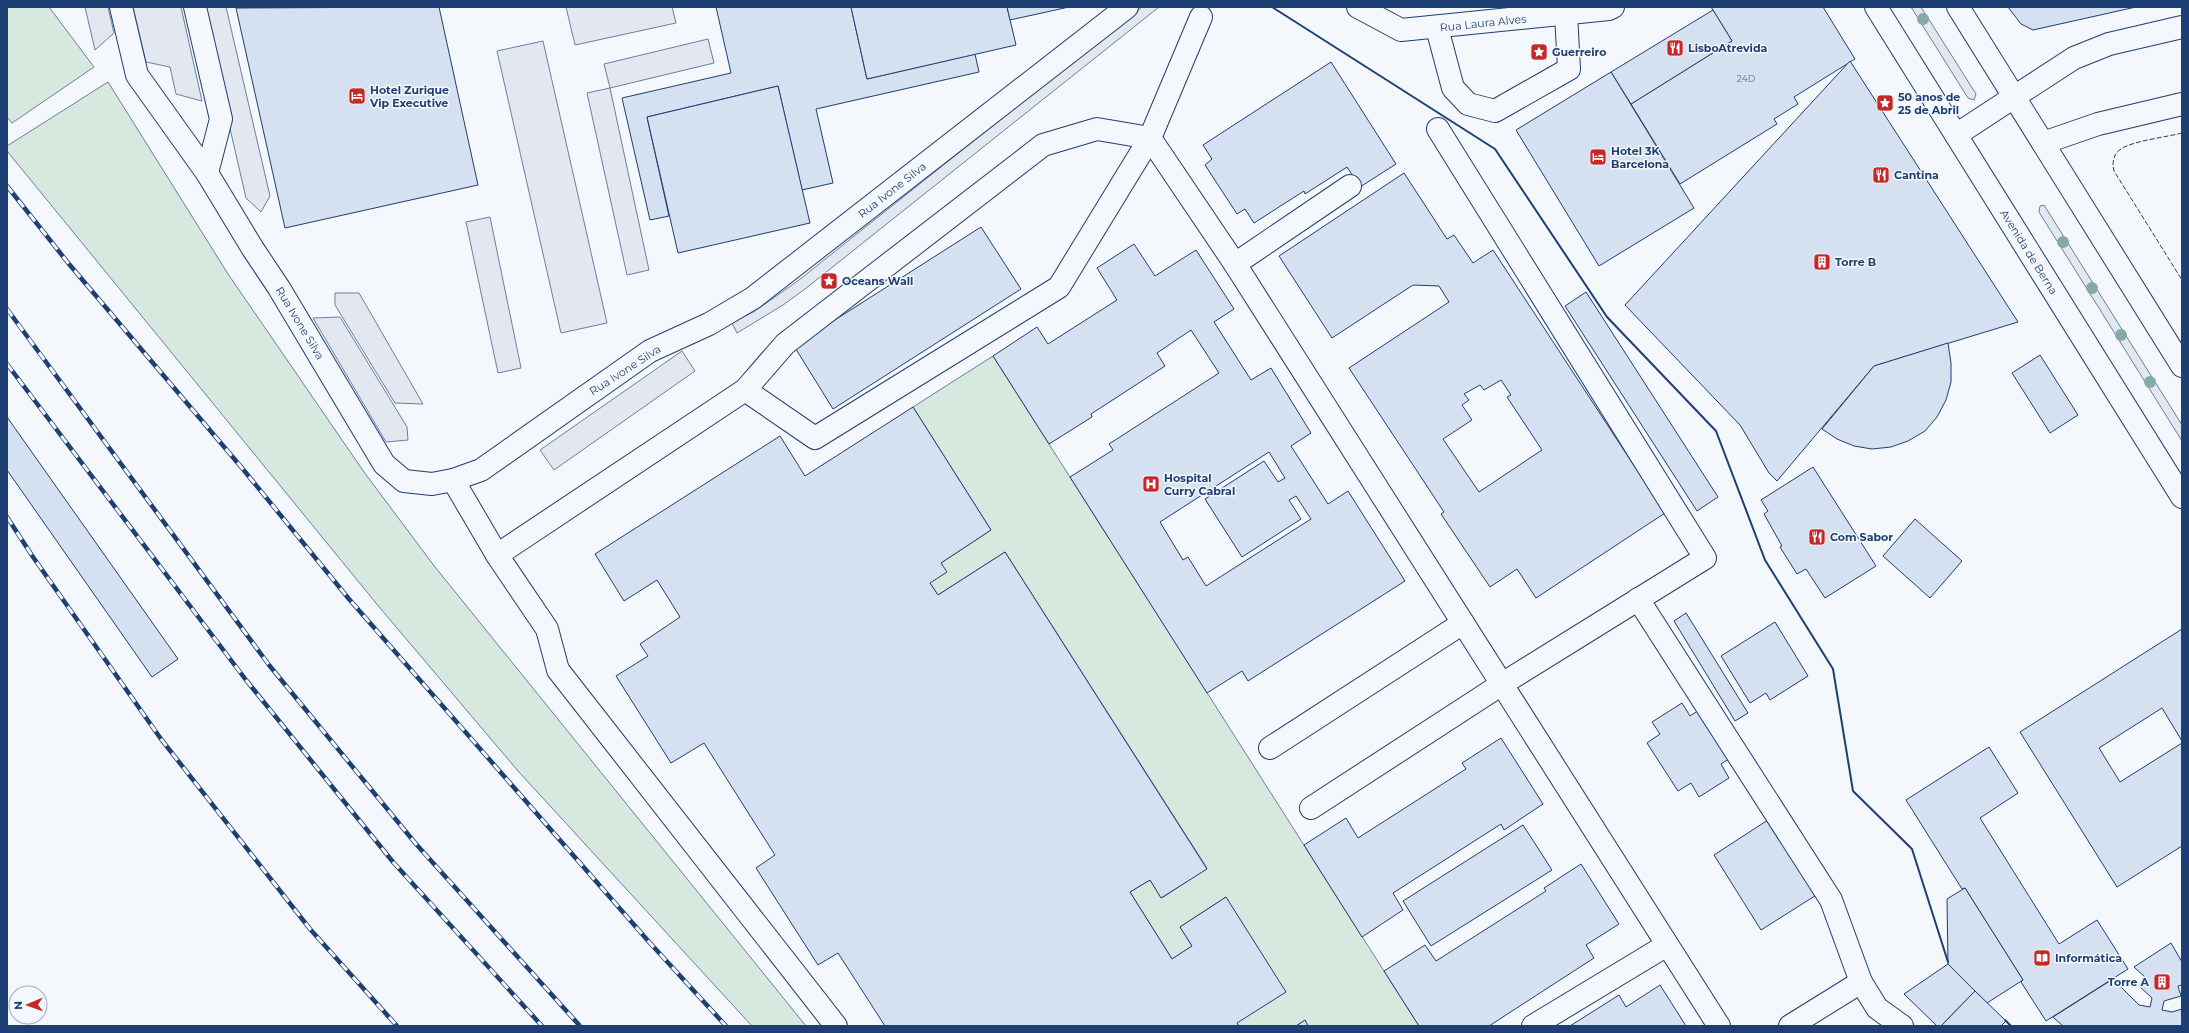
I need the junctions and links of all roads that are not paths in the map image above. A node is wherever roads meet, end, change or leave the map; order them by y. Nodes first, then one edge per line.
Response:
1 (121, 7) edge
2 (195, 7) edge
3 (1127, 7) edge
4 (1358, 7) edge
5 (1391, 7) edge
6 (1613, 7) edge
7 (1876, 7) edge
8 (1958, 7) edge
9 (1566, 14) junction
10 (1201, 17) dead end
11 (2182, 27) edge
12 (1437, 28) junction
13 (1401, 30) junction
14 (2014, 97) junction
15 (2182, 104) edge
16 (1438, 129) dead end
17 (1956, 136) junction
18 (1150, 138) junction
19 (2043, 143) junction
20 (207, 173) junction
21 (1350, 186) dead end
22 (1235, 264) junction
23 (2182, 366) edge
24 (745, 390) junction
25 (453, 480) junction
26 (2182, 497) edge
27 (497, 555) junction
28 (1638, 599) junction
29 (1463, 623) junction
30 (1502, 684) junction
31 (1270, 748) dead end
32 (1312, 808) dead end
33 (1667, 945) junction
34 (1861, 982) junction
35 (836, 1026) edge
36 (1533, 1026) edge
37 (1719, 1026) edge
38 (1790, 1026) edge
39 (1902, 1026) edge

1 - 20 street, Rua Ivone Silva
2 - 20 street
3 - 25 street, Rua Ivone Silva
4 - 13 street
5 - 13 street
6 - 9 street, Rua Laura Alves
7 - 17 street, Avenida de Berna
8 - 14 street
9 - 12 street, Rua Laura Alves
9 - 12 street
10 - 18 street
11 - 14 street
12 - 13 street, Rua Laura Alves
14 - 17 street
14 - 19 street
15 - 19 street
16 - 28 street
17 - 26 street, Avenida de Berna
18 - 22 street
18 - 24 street
18 - 24 street
19 - 23 street
20 - 25 street, Rua Ivone Silva
21 - 22 street
22 - 29 street
24 - 27 street
25 - 27 street
27 - 35 street
28 - 30 street
28 - 34 street
29 - 30 street
29 - 31 street
30 - 32 street
30 - 33 street
33 - 36 street
33 - 37 street
34 - 38 street
34 - 39 street

